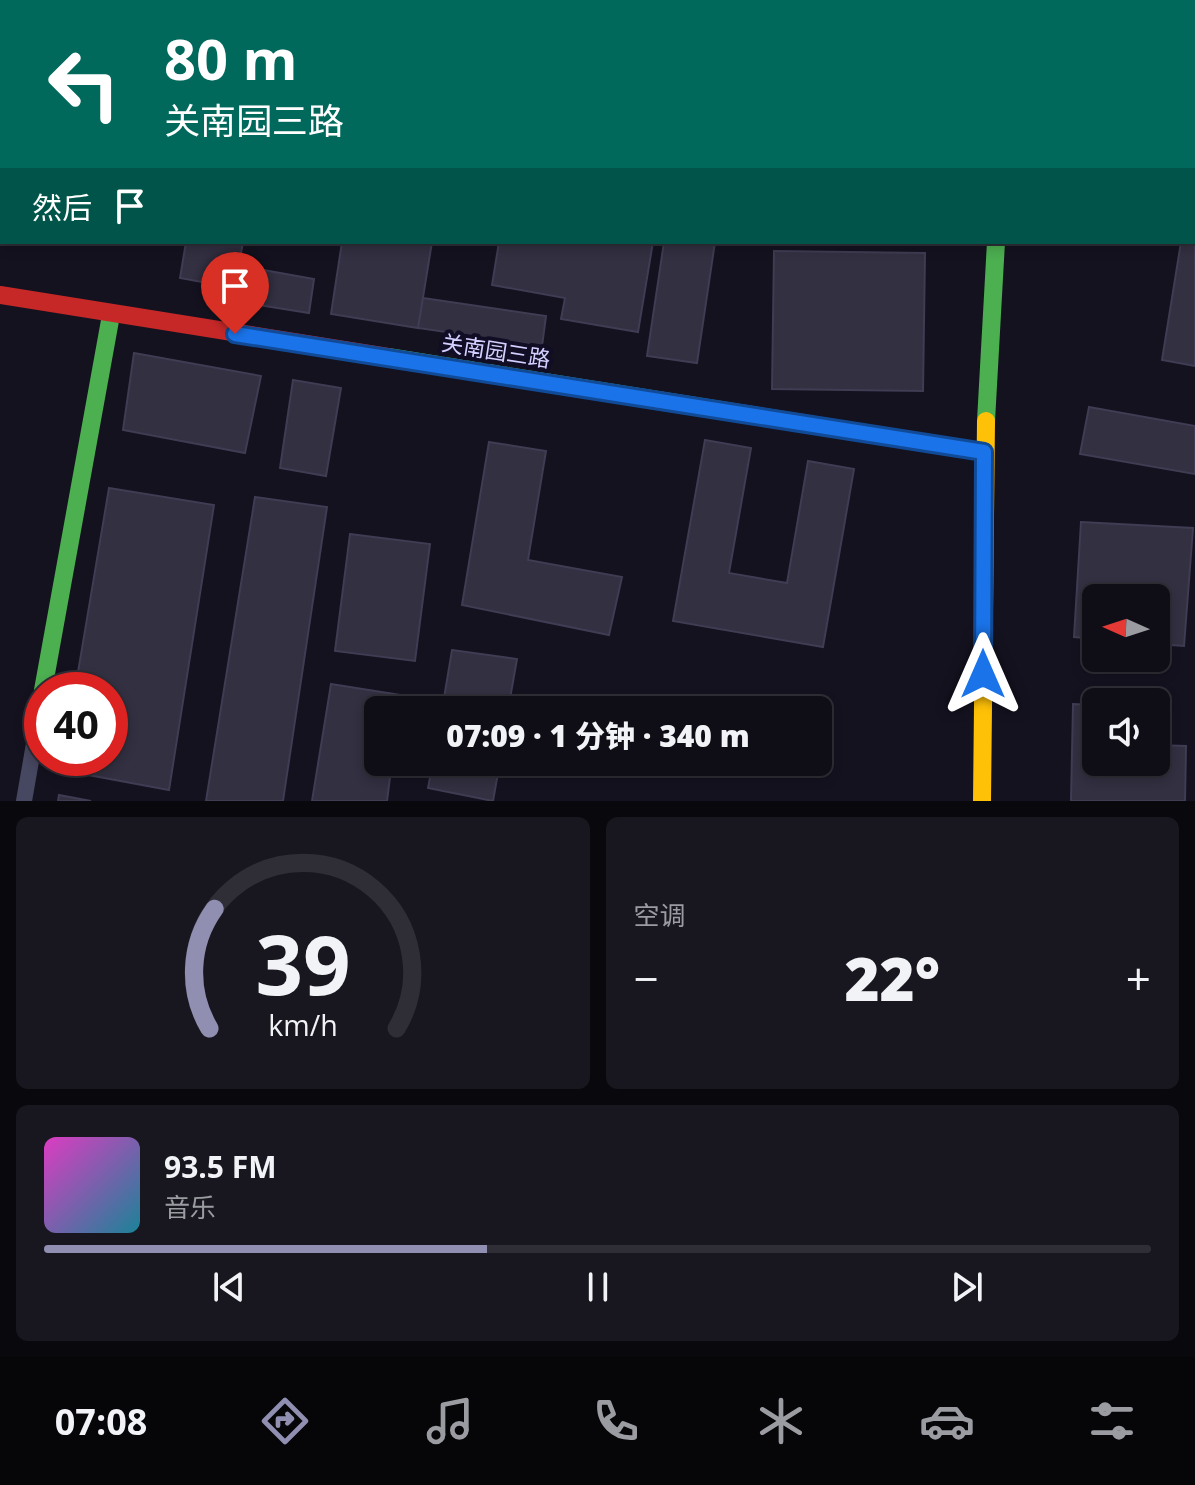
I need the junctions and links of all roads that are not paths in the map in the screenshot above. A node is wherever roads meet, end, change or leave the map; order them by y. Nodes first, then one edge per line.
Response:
1 (996, 244) edge
2 (0, 295) edge
3 (111, 315) junction
4 (984, 452) junction
5 (46, 672) edge
6 (28, 776) edge
7 (24, 801) edge
8 (982, 801) edge

1 - 4 street
2 - 3 street, 关南园三路
3 - 4 street, 关南园三路
3 - 5 street
4 - 8 street
6 - 7 street

